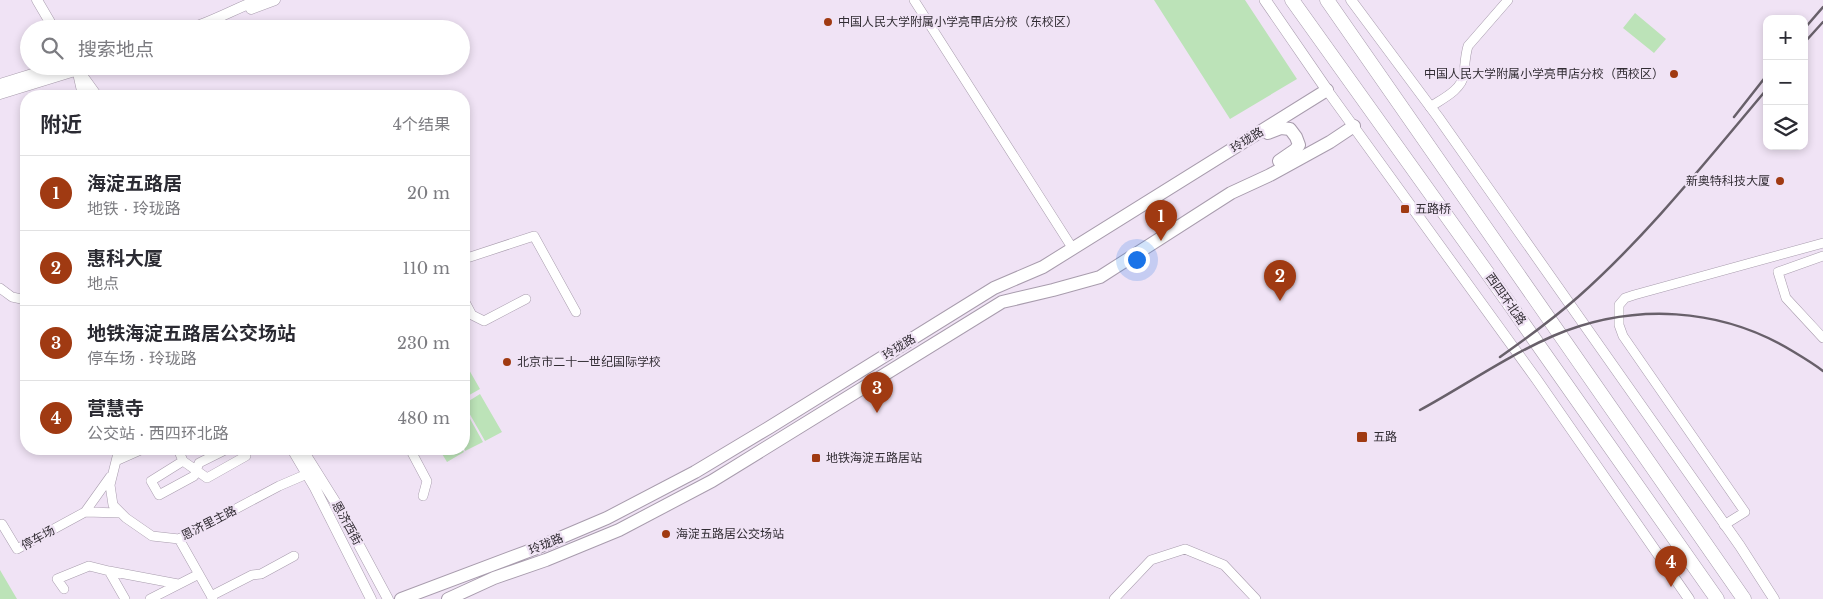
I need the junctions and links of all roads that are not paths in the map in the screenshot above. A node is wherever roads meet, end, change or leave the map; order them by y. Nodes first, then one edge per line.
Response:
1 (37, 0) edge
2 (258, 0) edge
3 (275, 0) edge
4 (914, 0) edge
5 (1265, 0) edge
6 (1292, 0) edge
7 (1327, 0) edge
8 (1352, 0) edge
9 (1508, 0) edge
10 (49, 20) edge
11 (214, 20) edge
12 (226, 20) edge
13 (29, 75) edge
14 (56, 75) edge
15 (79, 75) edge
16 (82, 75) edge
17 (0, 84) edge
18 (82, 90) edge
19 (93, 90) edge
20 (1327, 90) junction
21 (0, 94) edge
22 (1430, 107) junction
23 (1354, 126) junction
24 (1244, 142) junction
25 (1231, 193) junction
26 (1823, 243) edge
27 (1073, 249) junction
28 (470, 256) edge
29 (1823, 256) edge
30 (0, 288) edge
31 (20, 299) edge
32 (526, 299) dead end
33 (470, 311) edge
34 (576, 312) dead end
35 (1823, 338) edge
36 (118, 455) edge
37 (130, 455) edge
38 (180, 455) edge
39 (215, 455) edge
40 (245, 455) edge
41 (296, 455) edge
42 (306, 455) edge
43 (413, 455) edge
44 (116, 461) junction
45 (183, 461) junction
46 (196, 470) junction
47 (113, 473) junction
48 (307, 474) junction
49 (422, 496) dead end
50 (85, 512) junction
51 (121, 513) junction
52 (2, 524) dead end
53 (1724, 525) junction
54 (179, 539) junction
55 (294, 556) dead end
56 (108, 571) junction
57 (199, 574) junction
58 (178, 584) junction
59 (64, 589) dead end
60 (212, 597) edge
61 (124, 598) edge
62 (150, 599) edge
63 (371, 599) edge
64 (388, 599) edge
65 (401, 599) edge
66 (448, 599) edge
67 (1114, 599) edge
68 (1256, 599) edge
69 (1689, 599) edge
70 (1717, 599) edge
71 (1744, 599) edge
72 (1774, 599) edge

1 - 10 street
2 - 11 street
3 - 12 street
4 - 27 street
5 - 20 main road, 西四环北路
6 - 70 highway, 西四环北路
7 - 71 highway, 西四环北路
8 - 22 street
9 - 22 street
13 - 17 street
14 - 21 street
15 - 18 street
16 - 19 street
20 - 23 street, 西四环北路
20 - 24 main road, 玲珑路
22 - 53 street
23 - 25 main road, 玲珑路
23 - 69 street, 西四环北路
24 - 25 main road
24 - 27 main road, 玲珑路
25 - 66 main road, 玲珑路
26 - 53 street
27 - 65 main road, 玲珑路
28 - 34 street
29 - 35 street
30 - 31 street
32 - 33 street
36 - 44 street, 恩济里主路
37 - 44 street
38 - 45 street
39 - 46 street
40 - 46 street
41 - 48 street, 恩济西街
42 - 64 street, 恩济西街
43 - 49 street
44 - 47 street, 恩济里主路
45 - 46 street
45 - 46 street
47 - 50 street
47 - 51 street, 恩济里主路
48 - 54 street, 恩济里主路
48 - 63 street, 恩济西街
50 - 51 street
50 - 52 street, 停车场
51 - 54 street, 恩济里主路
53 - 72 street
54 - 57 street
55 - 60 street
56 - 58 street
56 - 59 street
56 - 61 street
57 - 58 street
57 - 60 street
58 - 62 street
67 - 68 street

